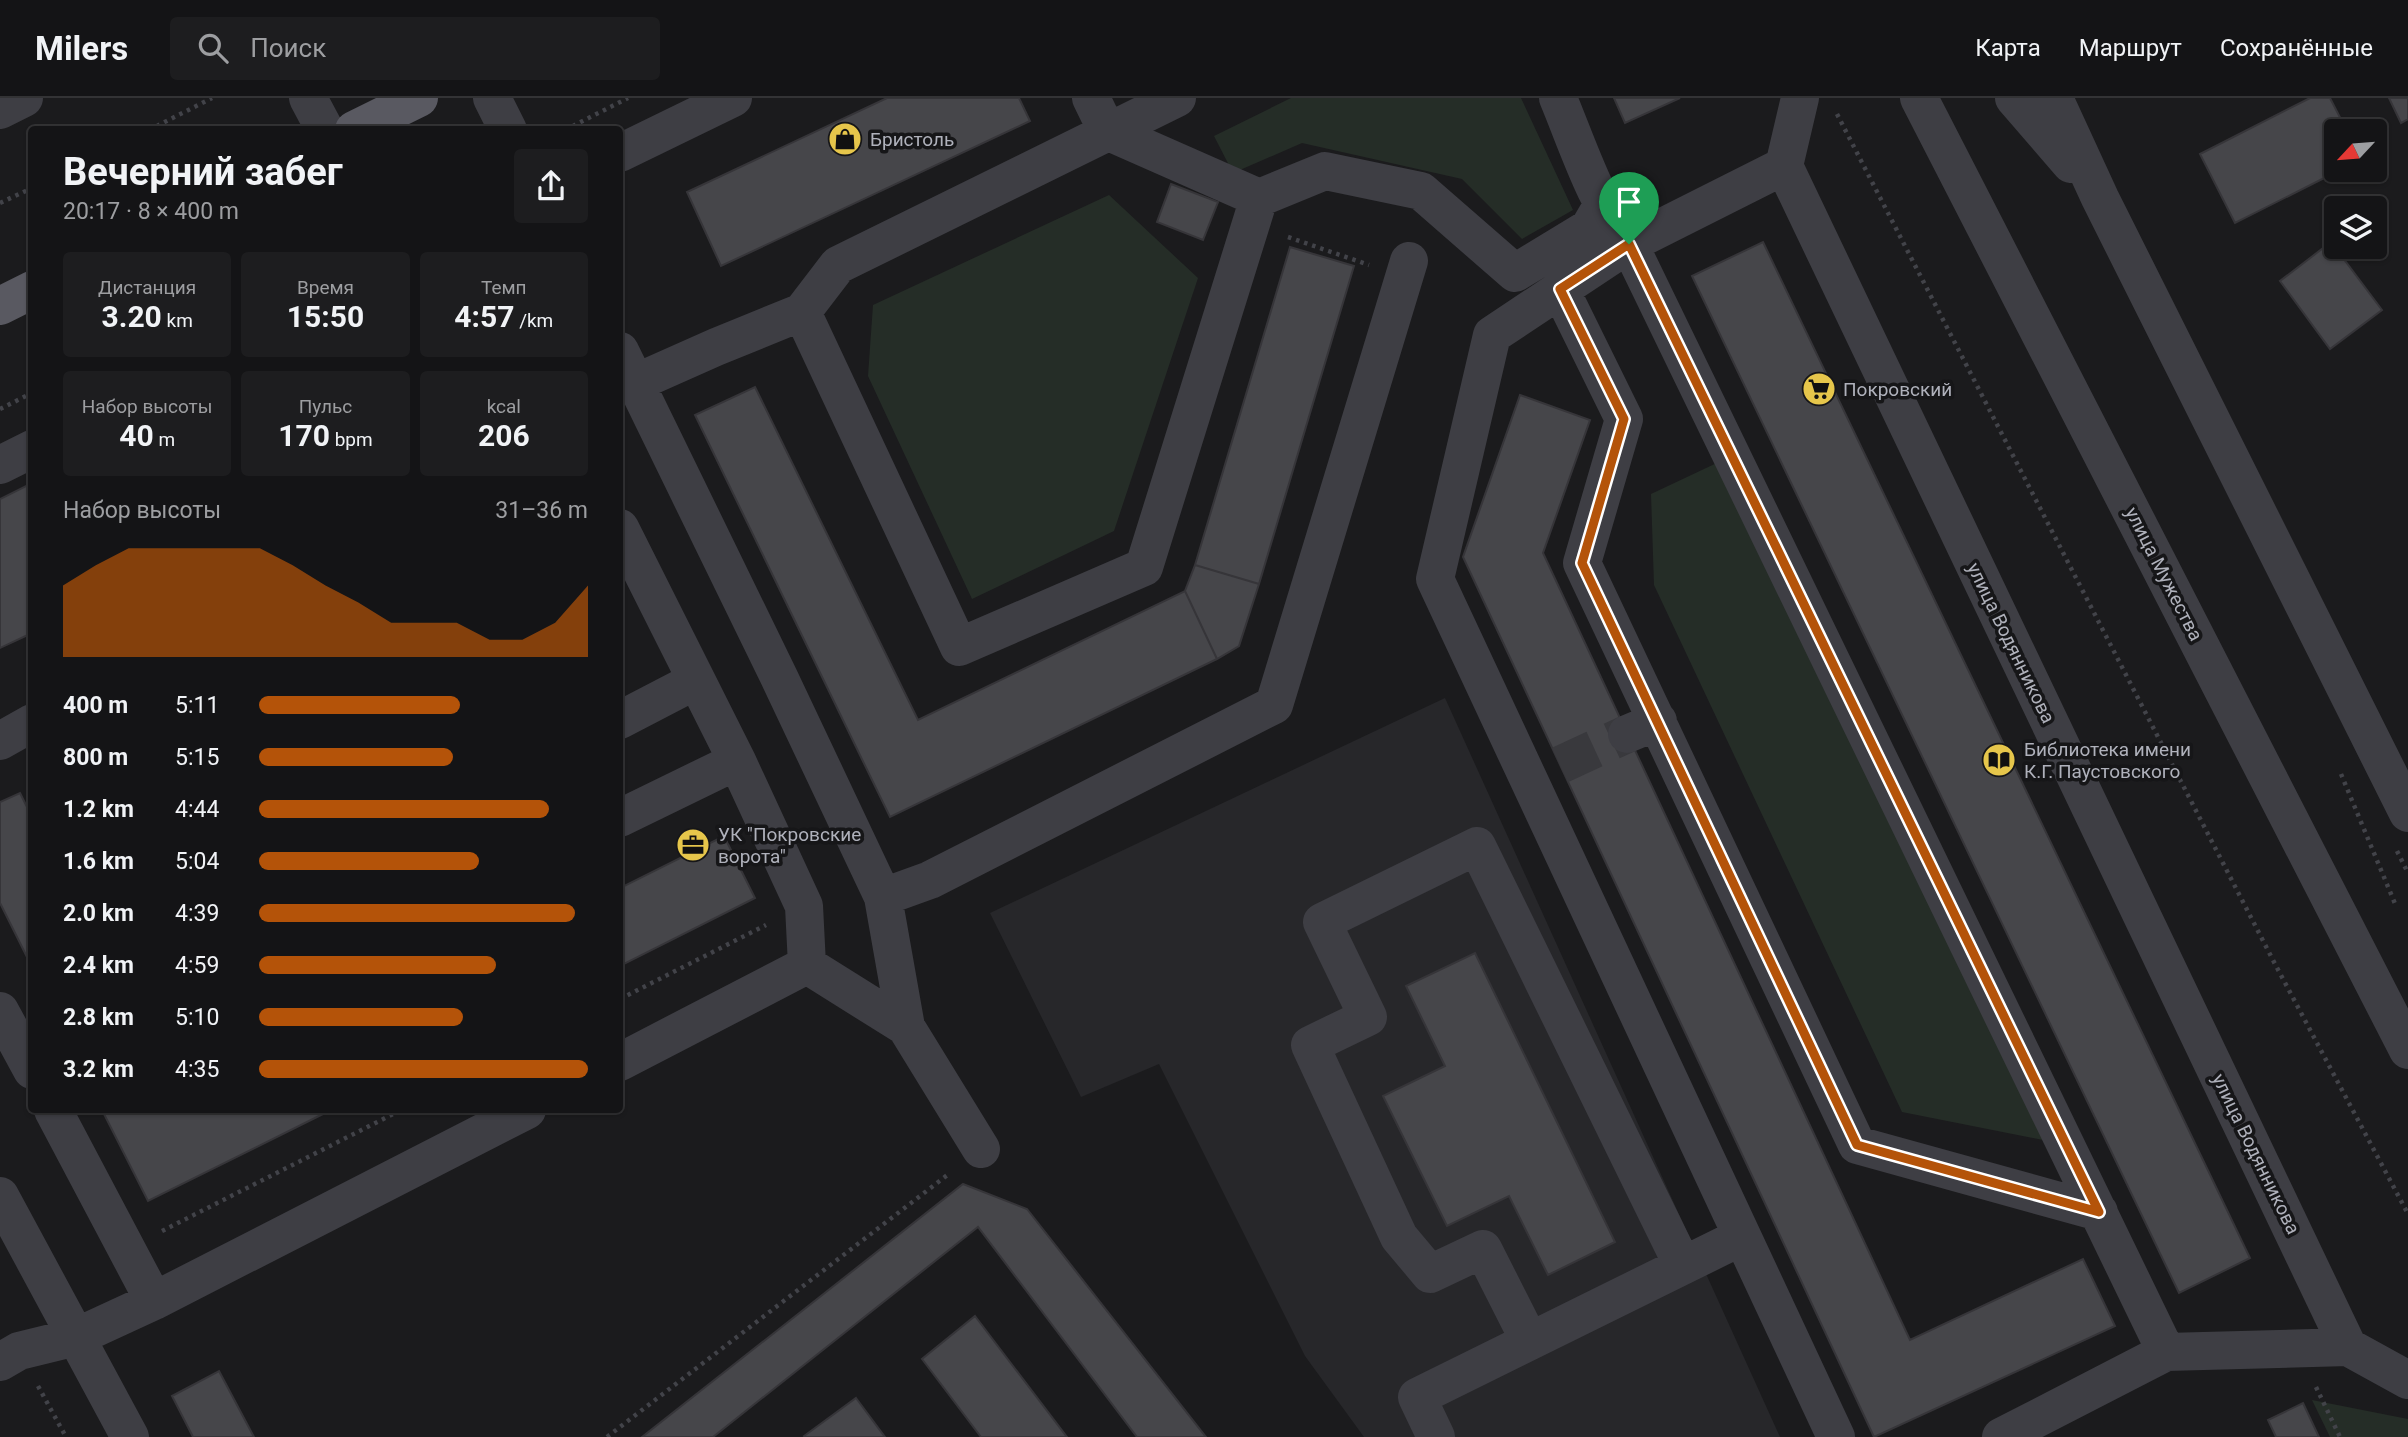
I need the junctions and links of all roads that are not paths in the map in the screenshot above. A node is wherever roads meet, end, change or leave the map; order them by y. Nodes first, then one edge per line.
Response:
1 (24, 98) edge
2 (308, 98) edge
3 (419, 98) edge
4 (492, 98) edge
5 (733, 98) edge
6 (1177, 98) edge
7 (1558, 98) edge
8 (1919, 98) edge
9 (2014, 98) edge
10 (2054, 98) edge
11 (1818, 104) edge
12 (0, 110) edge
13 (1099, 115) edge
14 (323, 126) edge
15 (362, 126) edge
16 (506, 126) edge
17 (623, 152) edge
18 (1784, 166) junction
19 (2100, 198) junction
20 (1603, 204) junction
21 (1255, 211) junction
22 (1629, 244) junction
23 (1392, 264) road end
24 (1560, 289) junction
25 (28, 292) edge
26 (0, 306) edge
27 (802, 312) junction
28 (627, 367) edge
29 (28, 451) edge
30 (0, 465) edge
31 (623, 534) edge
32 (695, 681) junction
33 (623, 718) edge
34 (28, 725) edge
35 (0, 741) edge
36 (737, 761) junction
37 (2408, 813) edge
38 (623, 817) edge
39 (883, 897) junction
40 (807, 965) junction
41 (0, 1012) edge
42 (906, 1027) junction
43 (2408, 1050) edge
44 (623, 1060) edge
45 (28, 1063) edge
46 (55, 1113) edge
47 (521, 1113) edge
48 (981, 1149) road end
49 (0, 1196) edge
50 (2099, 1212) junction
51 (1741, 1237) junction
52 (1682, 1264) junction
53 (154, 1301) junction
54 (76, 1337) junction
55 (1529, 1340) junction
56 (2348, 1347) junction
57 (2166, 1352) junction
58 (9, 1356) edge
59 (2408, 1380) edge
60 (130, 1437) edge
61 (1436, 1437) edge
62 (1836, 1437) edge
63 (2001, 1437) edge

1 - 12 street
2 - 14 street
3 - 15 main road
4 - 16 street
5 - 17 street
6 - 13 street
7 - 20 street
8 - 43 street, улица Мужества
9 - 19 street
10 - 19 street
11 - 18 street
13 - 21 street
13 - 27 street
18 - 22 street
18 - 56 street, улица Водянникова
19 - 37 street
20 - 21 street
20 - 22 street
21 - 27 street
22 - 24 street
22 - 50 street
23 - 39 street
24 - 50 street
24 - 51 street
25 - 26 main road
27 - 28 street
28 - 39 street
29 - 30 street
31 - 32 street
32 - 33 street
32 - 36 street
34 - 35 street
36 - 38 street
36 - 40 street
39 - 42 street
40 - 42 street
40 - 44 street
41 - 45 street
42 - 48 street
46 - 53 street
47 - 53 street
49 - 54 street
50 - 57 street
51 - 52 street
51 - 62 street
52 - 55 street
52 - 55 street
53 - 54 street
54 - 58 street
54 - 60 street
55 - 61 street
56 - 57 street
56 - 59 street
57 - 63 street

